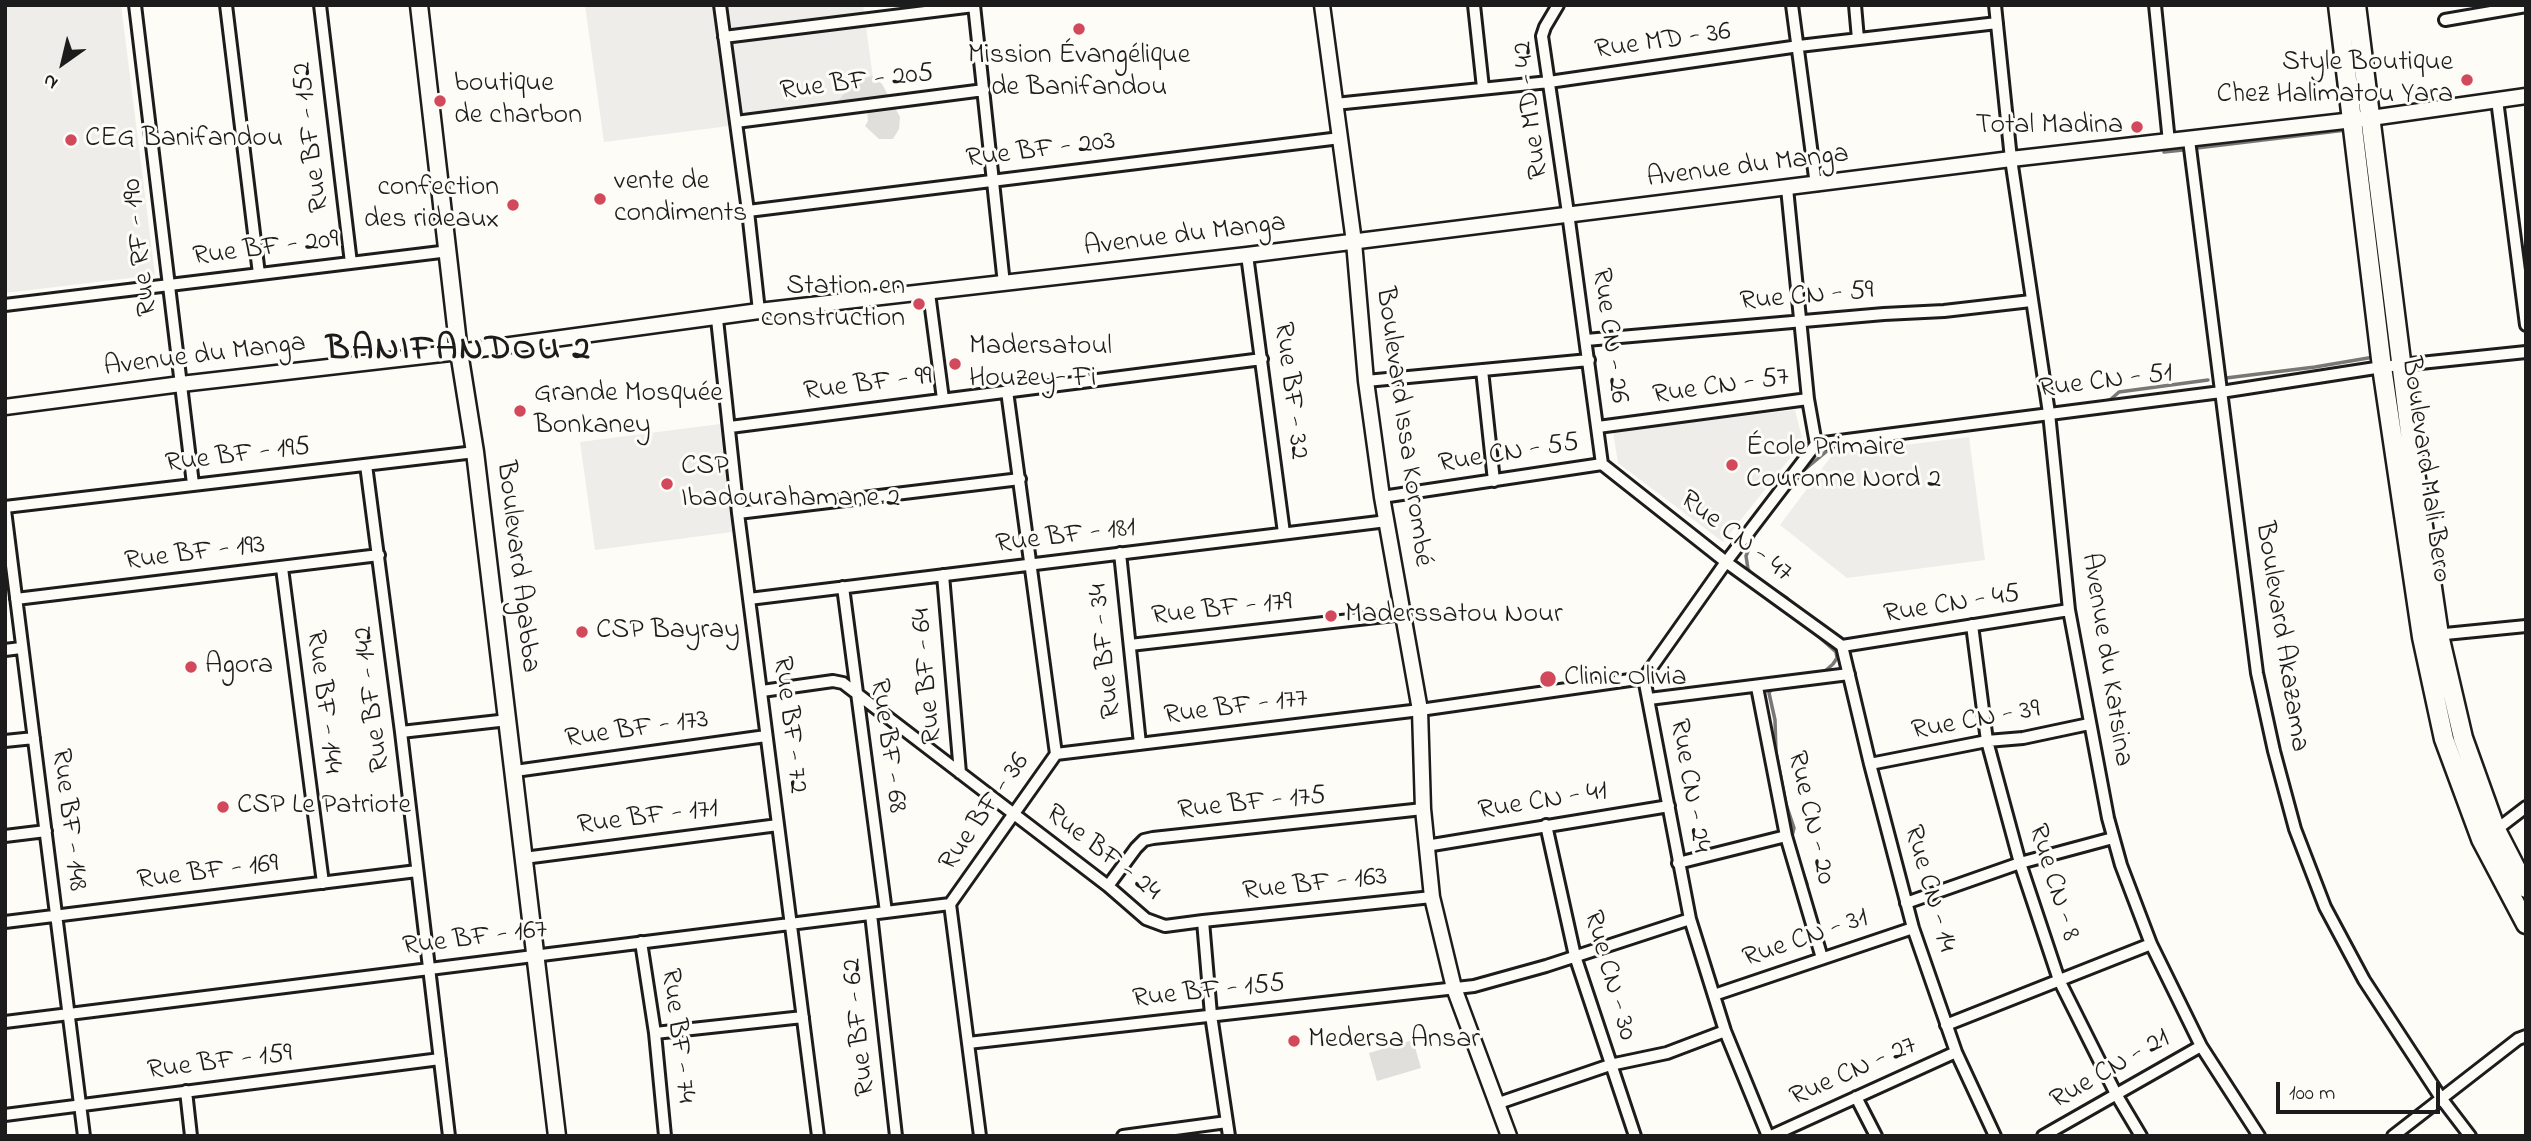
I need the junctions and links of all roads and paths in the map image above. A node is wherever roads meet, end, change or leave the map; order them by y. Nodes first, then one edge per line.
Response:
1 (135, 5) edge
2 (226, 5) edge
3 (320, 5) edge
4 (419, 5) edge
5 (720, 5) edge
6 (1322, 5) edge
7 (1474, 5) edge
8 (1558, 5) edge
9 (1792, 5) edge
10 (1855, 5) edge
11 (1995, 5) edge
12 (2155, 5) edge
13 (2338, 5) edge
14 (2356, 5) edge
15 (974, 6) edge
16 (2526, 6) edge
17 (2445, 20) dead end
18 (1997, 23) junction
19 (724, 37) junction
20 (1858, 39) junction
21 (1799, 47) junction
22 (1549, 82) junction
23 (1483, 88) junction
24 (984, 90) junction
25 (2526, 96) edge
26 (2497, 100) junction
27 (1335, 104) junction
28 (2362, 119) junction
29 (736, 122) junction
30 (1340, 138) junction
31 (2189, 140) junction
32 (2169, 142) junction
33 (2011, 159) junction
34 (993, 181) junction
35 (1816, 185) junction
36 (1787, 188) junction
37 (748, 211) junction
38 (1569, 214) junction
39 (1354, 242) junction
40 (449, 251) junction
41 (1247, 255) junction
42 (351, 263) junction
43 (259, 274) junction
44 (1004, 284) junction
45 (169, 285) junction
46 (929, 293) junction
47 (2031, 300) junction
48 (5, 305) edge
49 (759, 311) junction
50 (717, 319) junction
51 (1801, 321) junction
52 (2526, 325) edge
53 (1586, 340) junction
54 (459, 352) junction
55 (2526, 352) edge
56 (1262, 359) junction
57 (1589, 360) junction
58 (2402, 365) junction
59 (2382, 367) junction
60 (1482, 370) junction
61 (1367, 381) junction
62 (181, 384) junction
63 (1007, 391) junction
64 (2221, 392) junction
65 (943, 399) junction
66 (1808, 399) junction
67 (5, 407) edge
68 (2049, 413) junction
69 (730, 427) junction
70 (1598, 427) junction
71 (1816, 444) junction
72 (475, 452) junction
73 (1602, 464) junction
74 (366, 465) junction
75 (1020, 479) junction
76 (1494, 481) junction
77 (193, 484) junction
78 (1382, 498) junction
79 (5, 508) edge
80 (738, 513) junction
81 (1387, 521) junction
82 (1284, 533) junction
83 (1120, 554) junction
84 (379, 555) junction
85 (1726, 562) junction
86 (1032, 566) junction
87 (282, 568) junction
88 (943, 575) junction
89 (842, 587) junction
90 (16, 599) junction
91 (749, 599) junction
92 (2069, 610) junction
93 (1403, 614) junction
94 (1972, 625) junction
95 (2526, 626) edge
96 (2430, 636) junction
97 (1129, 645) junction
98 (1842, 646) junction
99 (21, 648) junction
100 (5, 650) edge
101 (1849, 674) junction
102 (1644, 678) junction
103 (1757, 687) junction
104 (855, 690) junction
105 (762, 691) junction
106 (1649, 699) junction
107 (1420, 710) junction
108 (508, 720) junction
109 (2089, 724) junction
110 (401, 732) junction
111 (766, 736) junction
112 (34, 738) junction
113 (5, 741) edge
114 (1987, 741) junction
115 (1140, 744) junction
116 (1056, 754) junction
117 (1870, 764) junction
118 (514, 771) junction
119 (960, 773) junction
120 (1669, 806) junction
121 (2526, 807) edge
122 (1423, 809) junction
123 (1014, 814) junction
124 (778, 825) junction
125 (1546, 825) junction
126 (2496, 830) junction
127 (46, 831) junction
128 (5, 836) edge
129 (1786, 836) junction
130 (2113, 838) junction
131 (1426, 846) junction
132 (524, 858) junction
133 (1678, 863) junction
134 (2020, 863) junction
135 (417, 871) junction
136 (323, 883) junction
137 (1108, 887) junction
138 (2526, 888) edge
139 (1432, 897) junction
140 (1906, 903) junction
141 (950, 904) junction
142 (886, 912) junction
143 (871, 914) junction
144 (56, 915) junction
145 (1690, 919) junction
146 (1203, 920) junction
147 (5, 922) edge
148 (791, 923) junction
149 (2526, 924) edge
150 (1913, 928) junction
151 (641, 942) junction
152 (2151, 944) junction
153 (535, 956) junction
154 (1575, 956) junction
155 (1822, 958) junction
156 (429, 969) junction
157 (2059, 980) junction
158 (1454, 988) junction
159 (1714, 995) junction
160 (69, 1014) junction
161 (1211, 1015) junction
162 (803, 1017) junction
163 (5, 1022) edge
164 (1946, 1025) junction
165 (2526, 1027) edge
166 (1726, 1031) junction
167 (655, 1033) junction
168 (2522, 1037) edge
169 (968, 1043) junction
170 (2201, 1046) junction
171 (1956, 1052) junction
172 (440, 1059) junction
173 (1610, 1065) junction
174 (186, 1091) junction
175 (2116, 1094) junction
176 (1856, 1097) junction
177 (2441, 1098) junction
178 (1496, 1104) junction
179 (80, 1105) junction
180 (5, 1115) edge
181 (1227, 1122) junction
182 (84, 1136) edge
183 (191, 1136) edge
184 (449, 1136) edge
185 (557, 1136) edge
186 (665, 1136) edge
187 (818, 1136) edge
188 (896, 1136) edge
189 (981, 1136) edge
190 (1123, 1136) edge
191 (1229, 1136) edge
192 (1509, 1136) edge
193 (1635, 1136) edge
194 (1769, 1136) edge
195 (1876, 1136) edge
196 (1995, 1136) edge
197 (2043, 1136) edge
198 (2141, 1136) edge
199 (2259, 1136) edge
200 (2393, 1136) edge
201 (2470, 1136) edge

1 - 45 street, Rue RF - 190
2 - 43 street
3 - 42 street, Rue BF - 152
4 - 40 main road, Boulevard Agabba
5 - 19 street
6 - 27 street, Boulevard Issa Korombé
7 - 23 street
8 - 22 street, Rue MD - 42
9 - 21 street
10 - 20 street
11 - 18 street, Avenue du Katsina
12 - 32 street
13 - 28 main road, Boulevard Mali Bero
14 - 28 main road, Boulevard Mali Bero
15 - 19 street
15 - 24 street
16 - 17 street
18 - 20 street, Rue MD - 36
18 - 33 street, Avenue du Katsina
19 - 29 street
20 - 21 street, Rue MD - 36
21 - 22 street, Rue MD - 36
21 - 35 street
22 - 23 street, Rue MD - 36
22 - 38 street, Rue MD - 42
23 - 27 street, Rue MD - 36
24 - 29 street, Rue BF - 205
24 - 34 street
25 - 26 street, Avenue du Manga
26 - 28 street, Avenue du Manga
26 - 52 street
27 - 30 street, Boulevard Issa Korombé
28 - 31 street, Avenue du Manga
28 - 58 main road, Boulevard Mali Bero
28 - 59 main road, Boulevard Mali Bero
29 - 37 street
30 - 34 street, Rue BF - 203
30 - 39 street, Boulevard Issa Korombé
31 - 32 street, Avenue du Manga
31 - 64 street, Boulevard Akazama
32 - 33 street, Avenue du Manga
33 - 35 street, Avenue du Manga
33 - 47 street, Avenue du Katsina
34 - 37 street, Rue BF - 203
34 - 44 street
35 - 36 street, Avenue du Manga
36 - 38 street, Avenue du Manga
36 - 51 street
37 - 49 street
38 - 39 street, Avenue du Manga
38 - 53 street, Rue CN - 26
39 - 41 street, Avenue du Manga
39 - 61 street, Boulevard Issa Korombé
40 - 42 street, Rue BF - 209
40 - 54 main road, Boulevard Agabba
41 - 44 street, Avenue du Manga
41 - 56 street, Rue BF - 32
42 - 43 street, Rue BF - 209
43 - 45 street, Rue BF - 209
44 - 46 street, Avenue du Manga
45 - 48 street, Rue BF - 209
45 - 62 street, Rue RF - 190
46 - 49 street, Avenue du Manga
46 - 65 street
47 - 51 street, Rue CN - 59
47 - 68 street, Avenue du Katsina
49 - 50 street, Avenue du Manga
50 - 54 street, Avenue du Manga
50 - 69 street, Rue BF - 72
51 - 53 street, Rue CN - 59
51 - 66 street
53 - 57 street, Rue CN - 26
54 - 62 street, Avenue du Manga
54 - 72 main road, Boulevard Agabba
55 - 58 street, Rue CN - 51
56 - 63 street, Rue BF - 99
56 - 82 street, Rue BF - 32
57 - 60 street
57 - 70 street, Rue CN - 26
58 - 59 street, Rue CN - 51
58 - 96 main road, Boulevard Mali Bero
59 - 64 street, Rue CN - 51
59 - 96 main road, Boulevard Mali Bero
60 - 61 street
60 - 76 street
61 - 78 street, Boulevard Issa Korombé
62 - 67 street, Avenue du Manga
62 - 77 street, Rue RF - 190
63 - 65 street, Rue BF - 99
63 - 75 street, Rue BF - 36
64 - 68 street, Rue CN - 51
64 - 177 street, Boulevard Akazama
65 - 69 street, Rue BF - 99
66 - 70 street, Rue CN - 57
66 - 71 street
68 - 71 street, Rue CN - 51
68 - 92 street, Avenue du Katsina
69 - 80 street, Rue BF - 72
70 - 73 street, Rue CN - 26
71 - 85 street
72 - 74 street, Rue BF - 195
72 - 108 main road, Boulevard Agabba
73 - 76 street, Rue CN - 55
73 - 85 street, Rue CN - 47
74 - 77 street, Rue BF - 195
74 - 84 street, Rue BF - 142
75 - 80 street
75 - 86 street, Rue BF - 36
76 - 78 street, Rue CN - 55
77 - 79 street, Rue BF - 195
78 - 81 street, Boulevard Issa Korombé
79 - 90 street, Rue BF - 148
80 - 91 street, Rue BF - 72
81 - 82 street, Rue BF - 181
81 - 93 street, Boulevard Issa Korombé
82 - 83 street, Rue BF - 181
83 - 86 street, Rue BF - 181
83 - 97 street, Rue BF - 34
84 - 87 street, Rue BF - 193
84 - 110 street, Rue BF - 142
85 - 98 street, Rue CN - 47
85 - 102 street
86 - 88 street, Rue BF - 181
86 - 116 street, Rue BF - 36
87 - 90 street, Rue BF - 193
87 - 136 street, Rue BF - 144
88 - 89 street, Rue BF - 181
88 - 119 street, Rue BF - 64
89 - 91 street, Rue BF - 181
89 - 104 street, Rue BF - 68
90 - 99 street, Rue BF - 148
91 - 105 street, Rue BF - 72
92 - 94 street, Rue CN - 45
92 - 109 street, Avenue du Katsina
93 - 97 street, Rue BF - 179
93 - 107 street, Boulevard Issa Korombé
94 - 98 street, Rue CN - 45
94 - 114 street, Rue CN - 8
95 - 96 street
96 - 126 main road, Boulevard Mali Bero
96 - 149 main road, Boulevard Mali Bero
97 - 115 street, Rue BF - 34
98 - 101 street, Rue CN - 14
99 - 100 street
99 - 112 street, Rue BF - 148
101 - 103 street
101 - 117 street, Rue CN - 14
102 - 106 street, Rue CN - 24
102 - 107 street, Rue BF - 177
103 - 106 street
103 - 129 street, Rue CN - 20
104 - 105 street, Rue BF - 24
104 - 119 street, Rue BF - 24
104 - 142 street, Rue BF - 68
105 - 111 street, Rue BF - 72
106 - 120 street, Rue CN - 24
107 - 115 street, Rue BF - 177
107 - 122 street, Boulevard Issa Korombé
108 - 110 street
108 - 118 main road, Boulevard Agabba
109 - 114 street, Rue CN - 39
109 - 130 street, Avenue du Katsina
110 - 135 street, Rue BF - 142
111 - 118 street, Rue BF - 173
111 - 124 street, Rue BF - 72
112 - 113 street
112 - 127 street, Rue BF - 148
114 - 117 street, Rue CN - 39
114 - 134 street, Rue CN - 8
115 - 116 street, Rue BF - 177
116 - 123 street, Rue BF - 36
117 - 140 street, Rue CN - 14
118 - 132 main road, Boulevard Agabba
119 - 123 street, Rue BF - 24
120 - 125 street, Rue CN - 41
120 - 133 street, Rue CN - 24
121 - 126 street
122 - 131 street, Boulevard Issa Korombé
122 - 137 street, Rue BF - 175
123 - 137 street, Rue BF - 24
123 - 141 street, Rue BF - 36
124 - 132 street, Rue BF - 171
124 - 148 street, Rue BF - 72
125 - 131 street, Rue CN - 41
125 - 154 street, Rue CN - 30
126 - 138 main road, Boulevard Mali Bero
127 - 128 street
127 - 144 street, Rue BF - 148
129 - 133 street
129 - 155 street, Rue CN - 20
130 - 134 street
130 - 152 street, Avenue du Katsina
131 - 139 street, Boulevard Issa Korombé
132 - 153 main road, Boulevard Agabba
133 - 145 street, Rue CN - 24
134 - 140 street
134 - 157 street, Rue CN - 8
135 - 136 street, Rue BF - 169
135 - 156 street, Rue BF - 142
136 - 144 street, Rue BF - 169
137 - 146 street, Rue BF - 24
139 - 146 street, Rue BF - 163
139 - 158 street, Boulevard Issa Korombé
140 - 150 street, Rue CN - 14
141 - 142 street, Rue BF - 167
141 - 169 street, Rue BF - 36
142 - 143 street, Rue BF - 167
143 - 148 street, Rue BF - 167
143 - 188 street, Rue BF - 62
144 - 147 street, Rue BF - 169
144 - 160 street, Rue BF - 148
145 - 154 street, Rue BF - 155
145 - 159 street, Rue CN - 24
146 - 161 street
148 - 151 street, Rue BF - 167
148 - 162 street, Rue BF - 72
150 - 155 street, Rue CN - 31
150 - 164 street, Rue CN - 14
151 - 153 street, Rue BF - 167
151 - 167 street, Rue BF - 74
152 - 157 street
152 - 170 street, Avenue du Katsina
153 - 156 street, Rue BF - 167
153 - 185 main road, Boulevard Agabba
154 - 158 street, Rue BF - 155
154 - 173 street, Rue CN - 30
155 - 159 street, Rue CN - 31
156 - 160 street, Rue BF - 167
156 - 172 street, Rue BF - 142
157 - 164 street
157 - 175 street, Rue CN - 8
158 - 161 street, Rue BF - 155
158 - 178 street, Boulevard Issa Korombé
159 - 166 street, Rue CN - 24
160 - 163 street, Rue BF - 167
160 - 179 street, Rue BF - 148
161 - 169 street, Rue BF - 155
161 - 181 street
162 - 167 street
162 - 187 street, Rue BF - 72
164 - 171 street, Rue CN - 14
165 - 168 street
166 - 173 street
166 - 194 street, Rue CN - 24
167 - 186 street, Rue BF - 74
168 - 177 street
169 - 189 street, Rue BF - 36
170 - 175 street, Rue CN - 21
170 - 199 street, Avenue du Katsina
171 - 176 street, Rue CN - 27
171 - 196 street, Rue CN - 14
172 - 174 street, Rue BF - 159
172 - 184 street, Rue BF - 142
173 - 178 street
173 - 193 street, Rue CN - 30
174 - 179 street, Rue BF - 159
174 - 183 street
175 - 197 street, Rue CN - 21
175 - 198 street, Rue CN - 8
176 - 194 street, Rue CN - 27
176 - 195 street
177 - 200 street
177 - 201 street, Boulevard Akazama
178 - 192 street, Boulevard Issa Korombé
179 - 180 street, Rue BF - 159
179 - 182 street, Rue BF - 148
181 - 190 street
181 - 191 street

